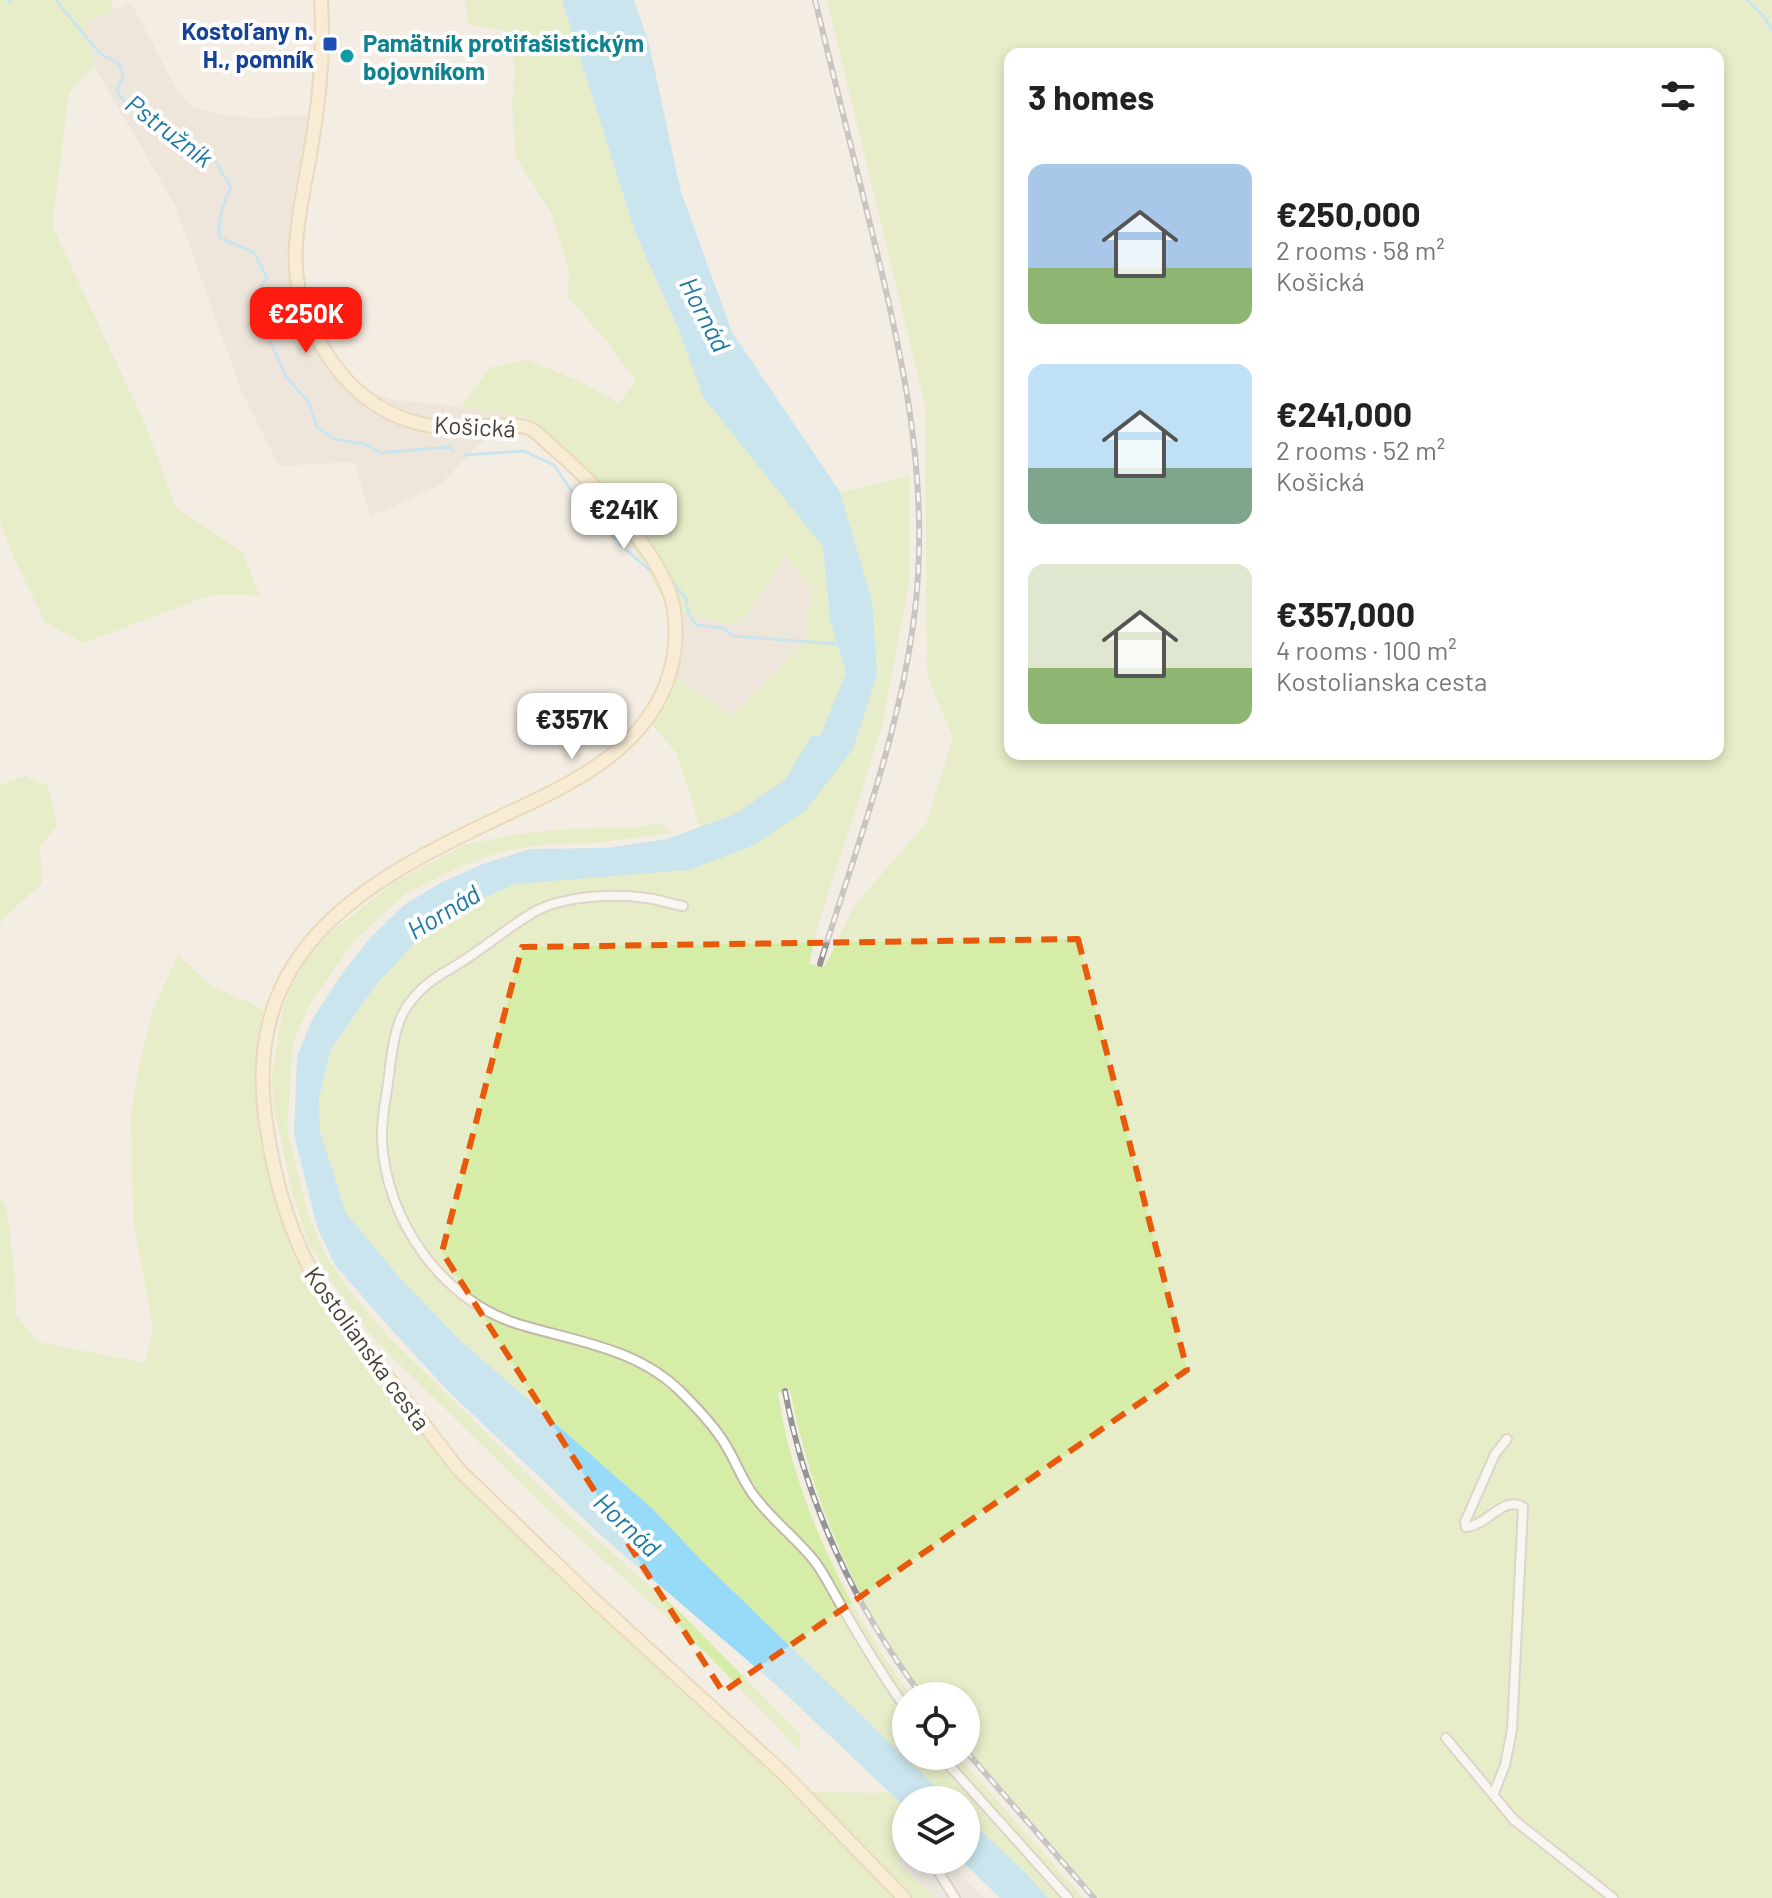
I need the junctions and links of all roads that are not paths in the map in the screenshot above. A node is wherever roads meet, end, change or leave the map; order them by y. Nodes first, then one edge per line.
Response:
1 (321, 0) edge
2 (660, 572) joint
3 (683, 906) dead end
4 (1507, 1439) dead end
5 (892, 1688) edge
6 (1446, 1738) dead end
7 (954, 1770) edge
8 (1494, 1793) junction
9 (940, 1874) edge
10 (904, 1898) edge
11 (955, 1898) edge
12 (1068, 1898) edge
13 (1613, 1898) edge

1 - 2 street, Košická
2 - 10 street, Kostolianska cesta
3 - 5 street
4 - 8 street
6 - 8 street
7 - 12 street
8 - 13 street
9 - 11 street

